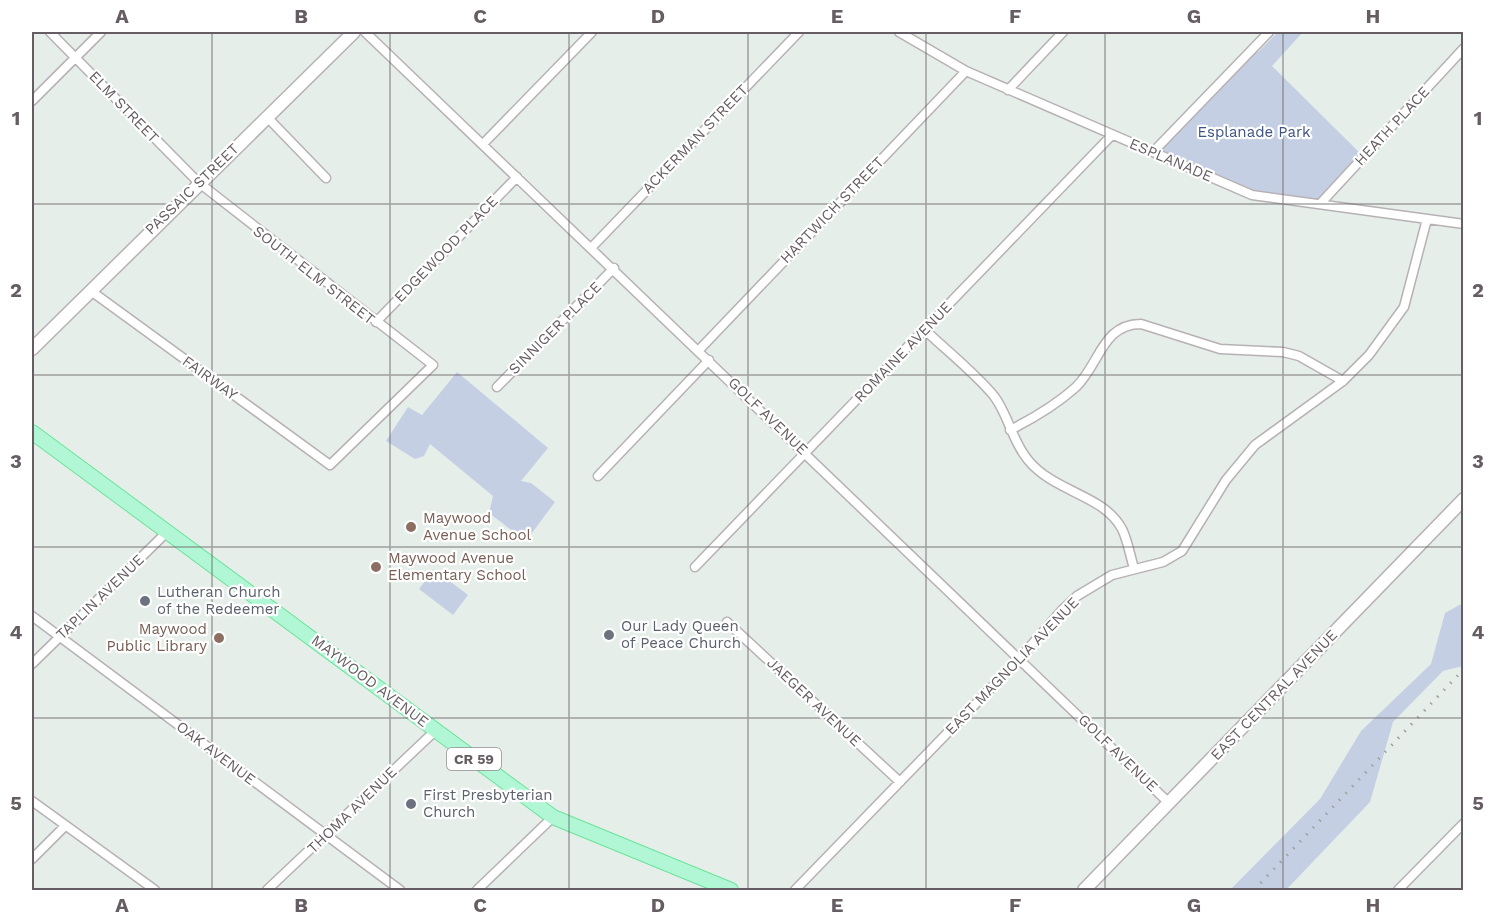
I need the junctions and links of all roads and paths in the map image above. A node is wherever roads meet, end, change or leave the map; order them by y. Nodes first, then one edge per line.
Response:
1 (50, 32) edge
2 (101, 32) edge
3 (354, 32) edge
4 (365, 32) edge
5 (592, 32) edge
6 (799, 32) edge
7 (898, 32) edge
8 (1063, 32) edge
9 (1269, 32) edge
10 (1464, 48) edge
11 (75, 57) junction
12 (966, 71) junction
13 (1008, 90) junction
14 (32, 100) edge
15 (267, 117) junction
16 (1111, 136) junction
17 (483, 144) junction
18 (1153, 152) junction
19 (517, 177) junction
20 (326, 178) dead end
21 (198, 182) junction
22 (1320, 204) junction
23 (1426, 219) junction
24 (1464, 224) edge
25 (592, 247) junction
26 (614, 268) junction
27 (91, 291) junction
28 (376, 322) junction
29 (925, 330) junction
30 (32, 349) edge
31 (699, 350) junction
32 (709, 360) junction
33 (433, 365) joint
34 (1343, 381) junction
35 (497, 387) dead end
36 (1010, 430) junction
37 (32, 432) edge
38 (806, 453) junction
39 (598, 476) dead end
40 (1464, 499) edge
41 (168, 531) junction
42 (695, 567) dead end
43 (1134, 568) junction
44 (32, 616) edge
45 (728, 622) dead end
46 (59, 637) junction
47 (1020, 658) junction
48 (32, 664) edge
49 (436, 730) junction
50 (900, 782) junction
51 (32, 801) edge
52 (1169, 803) junction
53 (553, 817) junction
54 (1464, 824) edge
55 (65, 826) junction
56 (325, 835) junction
57 (32, 859) edge
58 (155, 891) edge
59 (267, 891) edge
60 (400, 891) edge
61 (477, 891) edge
62 (731, 891) edge
63 (795, 891) edge
64 (1084, 891) edge
65 (1398, 891) edge

1 - 11 street, ELM STREET
2 - 11 street
3 - 15 street, PASSAIC STREET
4 - 17 street, GOLF AVENUE
5 - 17 street
6 - 25 street, ACKERMAN STREET
7 - 12 street, ESPLANADE
8 - 13 street
9 - 18 street
10 - 22 street, HEATH PLACE
11 - 14 street
11 - 21 street, ELM STREET
12 - 13 street, ESPLANADE
12 - 31 street, HARTWICH STREET
13 - 16 street, ESPLANADE
15 - 20 street
15 - 21 street, PASSAIC STREET
16 - 18 street, ESPLANADE
16 - 29 street, ROMAINE AVENUE
17 - 19 street, GOLF AVENUE
18 - 22 street, ESPLANADE
19 - 25 street, GOLF AVENUE
19 - 28 street, EDGEWOOD PLACE
21 - 27 street, PASSAIC STREET
21 - 28 street, SOUTH ELM STREET
22 - 23 street, ESPLANADE
23 - 24 street, ESPLANADE
23 - 34 street, EAST MAGNOLIA AVENUE
25 - 26 street, GOLF AVENUE
26 - 31 street, GOLF AVENUE
26 - 35 street, SINNIGER PLACE
27 - 30 street, PASSAIC STREET
27 - 33 street, FAIRWAY
28 - 33 street, SOUTH ELM STREET
29 - 36 street
29 - 38 street, ROMAINE AVENUE
31 - 32 street, GOLF AVENUE
32 - 38 street, GOLF AVENUE
32 - 39 street
34 - 36 street
34 - 43 street, EAST MAGNOLIA AVENUE
36 - 43 street
37 - 41 main road, MAYWOOD AVENUE / CR 59
38 - 42 street, ROMAINE AVENUE
38 - 47 street, GOLF AVENUE
40 - 52 street, EAST CENTRAL AVENUE
41 - 46 street, TAPLIN AVENUE
41 - 49 main road, MAYWOOD AVENUE / CR 59
43 - 47 street, EAST MAGNOLIA AVENUE
44 - 46 street, OAK AVENUE
45 - 50 street, JAEGER AVENUE
46 - 48 street, TAPLIN AVENUE
46 - 56 street, OAK AVENUE
47 - 50 street, EAST MAGNOLIA AVENUE
47 - 52 street, GOLF AVENUE
49 - 53 main road, MAYWOOD AVENUE / CR 59
49 - 56 street, THOMA AVENUE
50 - 63 street, EAST MAGNOLIA AVENUE
51 - 55 street
52 - 64 street, EAST CENTRAL AVENUE
53 - 61 street
53 - 62 main road, MAYWOOD AVENUE / CR 59
54 - 65 street
55 - 57 street
55 - 58 street
56 - 59 street, THOMA AVENUE
56 - 60 street, OAK AVENUE

